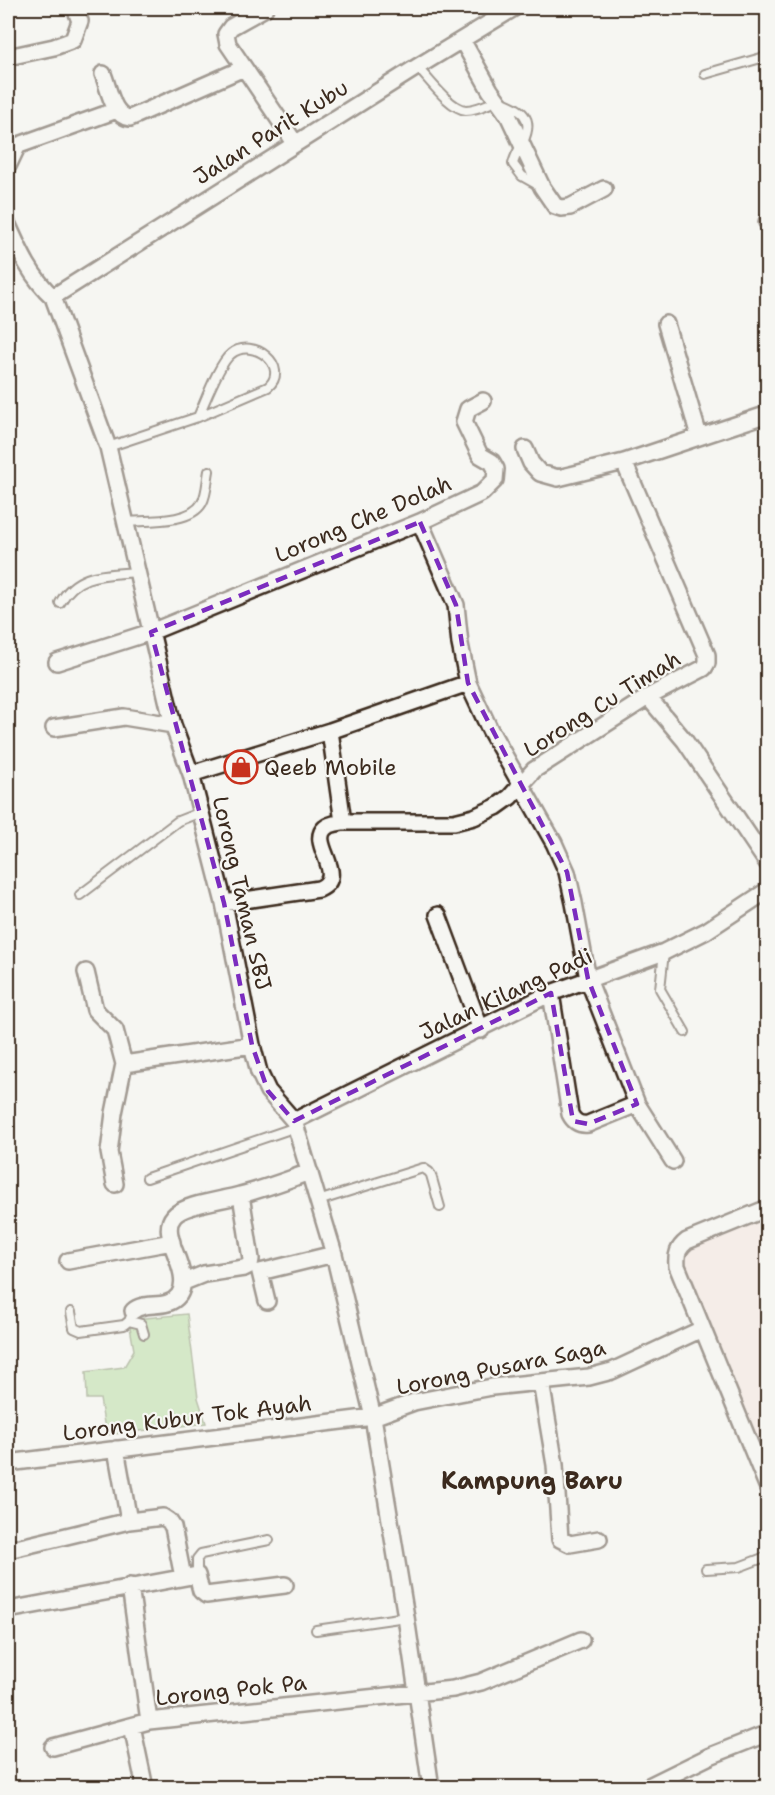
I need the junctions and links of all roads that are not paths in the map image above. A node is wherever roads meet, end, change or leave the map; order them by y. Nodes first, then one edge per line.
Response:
1 (75, 8) edge
2 (265, 8) edge
3 (514, 8) edge
4 (462, 40) junction
5 (768, 56) edge
6 (8, 57) edge
7 (417, 67) junction
8 (244, 68) junction
9 (103, 74) dead end
10 (705, 74) dead end
11 (498, 100) junction
12 (117, 110) junction
13 (295, 144) junction
14 (12, 148) edge
15 (8, 166) edge
16 (604, 189) dead end
17 (8, 225) edge
18 (53, 297) junction
19 (666, 324) dead end
20 (483, 401) dead end
21 (768, 414) edge
22 (198, 417) junction
23 (699, 436) junction
24 (108, 447) junction
25 (525, 449) dead end
26 (624, 462) junction
27 (209, 471) dead end
28 (125, 522) junction
29 (420, 522) junction
30 (137, 572) junction
31 (60, 603) dead end
32 (151, 632) junction
33 (57, 662) dead end
34 (468, 683) junction
35 (648, 697) junction
36 (173, 725) junction
37 (54, 728) dead end
38 (330, 731) junction
39 (191, 774) junction
40 (521, 783) junction
41 (201, 812) junction
42 (343, 822) junction
43 (768, 864) edge
44 (768, 890) edge
45 (80, 895) dead end
46 (224, 903) junction
47 (438, 915) dead end
48 (664, 952) junction
49 (86, 972) dead end
50 (588, 979) junction
51 (551, 993) junction
52 (481, 1030) junction
53 (685, 1032) dead end
54 (252, 1045) junction
55 (124, 1064) junction
56 (637, 1104) junction
57 (295, 1124) junction
58 (673, 1161) dead end
59 (310, 1172) junction
60 (147, 1178) dead end
61 (115, 1184) dead end
62 (241, 1195) junction
63 (318, 1201) junction
64 (440, 1207) dead end
65 (768, 1208) edge
66 (172, 1242) junction
67 (334, 1254) junction
68 (68, 1262) dead end
69 (184, 1282) junction
70 (267, 1301) dead end
71 (70, 1312) dead end
72 (131, 1316) junction
73 (702, 1329) junction
74 (144, 1334) dead end
75 (541, 1382) junction
76 (373, 1417) junction
77 (116, 1449) junction
78 (8, 1463) edge
79 (768, 1488) edge
80 (129, 1521) junction
81 (599, 1539) dead end
82 (269, 1540) dead end
83 (8, 1550) edge
84 (768, 1556) edge
85 (706, 1569) dead end
86 (190, 1576) junction
87 (285, 1585) dead end
88 (129, 1586) junction
89 (8, 1610) edge
90 (406, 1617) junction
91 (316, 1630) dead end
92 (581, 1641) dead end
93 (416, 1692) junction
94 (148, 1721) junction
95 (132, 1726) junction
96 (768, 1734) edge
97 (53, 1747) dead end
98 (145, 1788) edge
99 (431, 1788) edge
100 (645, 1788) edge

1 - 6 street
2 - 8 street
3 - 4 street, Jalan Parit Kubu
4 - 7 street, Jalan Parit Kubu
4 - 11 street
5 - 10 lane
7 - 11 lane
7 - 13 street, Jalan Parit Kubu
8 - 12 street
8 - 13 street
9 - 12 street
11 - 16 street
12 - 14 street
13 - 18 street, Jalan Parit Kubu
14 - 15 street
17 - 18 street
18 - 24 street, Lorong Taman SBJ
19 - 23 street
20 - 29 street, Lorong Che Dolah
21 - 23 street
22 - 22 lane
22 - 24 lane
23 - 26 street
24 - 28 street, Lorong Taman SBJ
25 - 26 street
26 - 35 street, Lorong Cu Timah
27 - 28 lane
28 - 30 street, Lorong Taman SBJ
29 - 32 street, Lorong Che Dolah
29 - 34 street
30 - 31 lane
30 - 32 street, Lorong Taman SBJ
32 - 33 street, Lorong Che Dolah
32 - 36 street, Lorong Taman SBJ
34 - 38 street
34 - 40 street
35 - 40 street, Lorong Cu Timah
35 - 43 street
36 - 37 street
36 - 39 street, Lorong Taman SBJ
38 - 39 street
38 - 42 street
39 - 41 street, Lorong Taman SBJ
40 - 42 street, Lorong Cu Timah
40 - 50 street
41 - 45 lane
41 - 46 street, Lorong Taman SBJ
42 - 46 street
44 - 48 street, Jalan Kilang Padi
46 - 54 street, Lorong Taman SBJ
47 - 52 street
48 - 50 street, Jalan Kilang Padi
48 - 53 lane
49 - 55 street
50 - 51 street, Jalan Kilang Padi
50 - 56 street
51 - 52 street, Jalan Kilang Padi
51 - 56 street
52 - 57 street, Jalan Kilang Padi
54 - 55 street
54 - 57 street, Lorong Taman SBJ
55 - 61 street
56 - 58 street
57 - 59 street
57 - 60 lane
59 - 62 street
59 - 63 street
62 - 66 street
62 - 69 street
63 - 64 lane
63 - 67 street
65 - 73 street
66 - 68 street
66 - 69 street
67 - 70 street
67 - 76 street
69 - 72 street
71 - 72 lane
72 - 74 lane
73 - 75 street, Lorong Pusara Saga
73 - 79 street
75 - 76 street, Lorong Pusara Saga
75 - 81 street
76 - 77 street, Lorong Kubur Tok Ayah
76 - 90 street
77 - 78 street, Lorong Kubur Tok Ayah
77 - 80 street
80 - 83 street
80 - 86 street
82 - 86 lane
84 - 85 lane
86 - 87 street
86 - 88 street
88 - 89 street
88 - 94 street
90 - 91 lane
90 - 93 street
92 - 93 street, Lorong Pok Pa
93 - 94 street, Lorong Pok Pa
93 - 99 street
94 - 95 street, Lorong Pok Pa
95 - 97 street, Lorong Pok Pa
95 - 98 street
96 - 100 street

